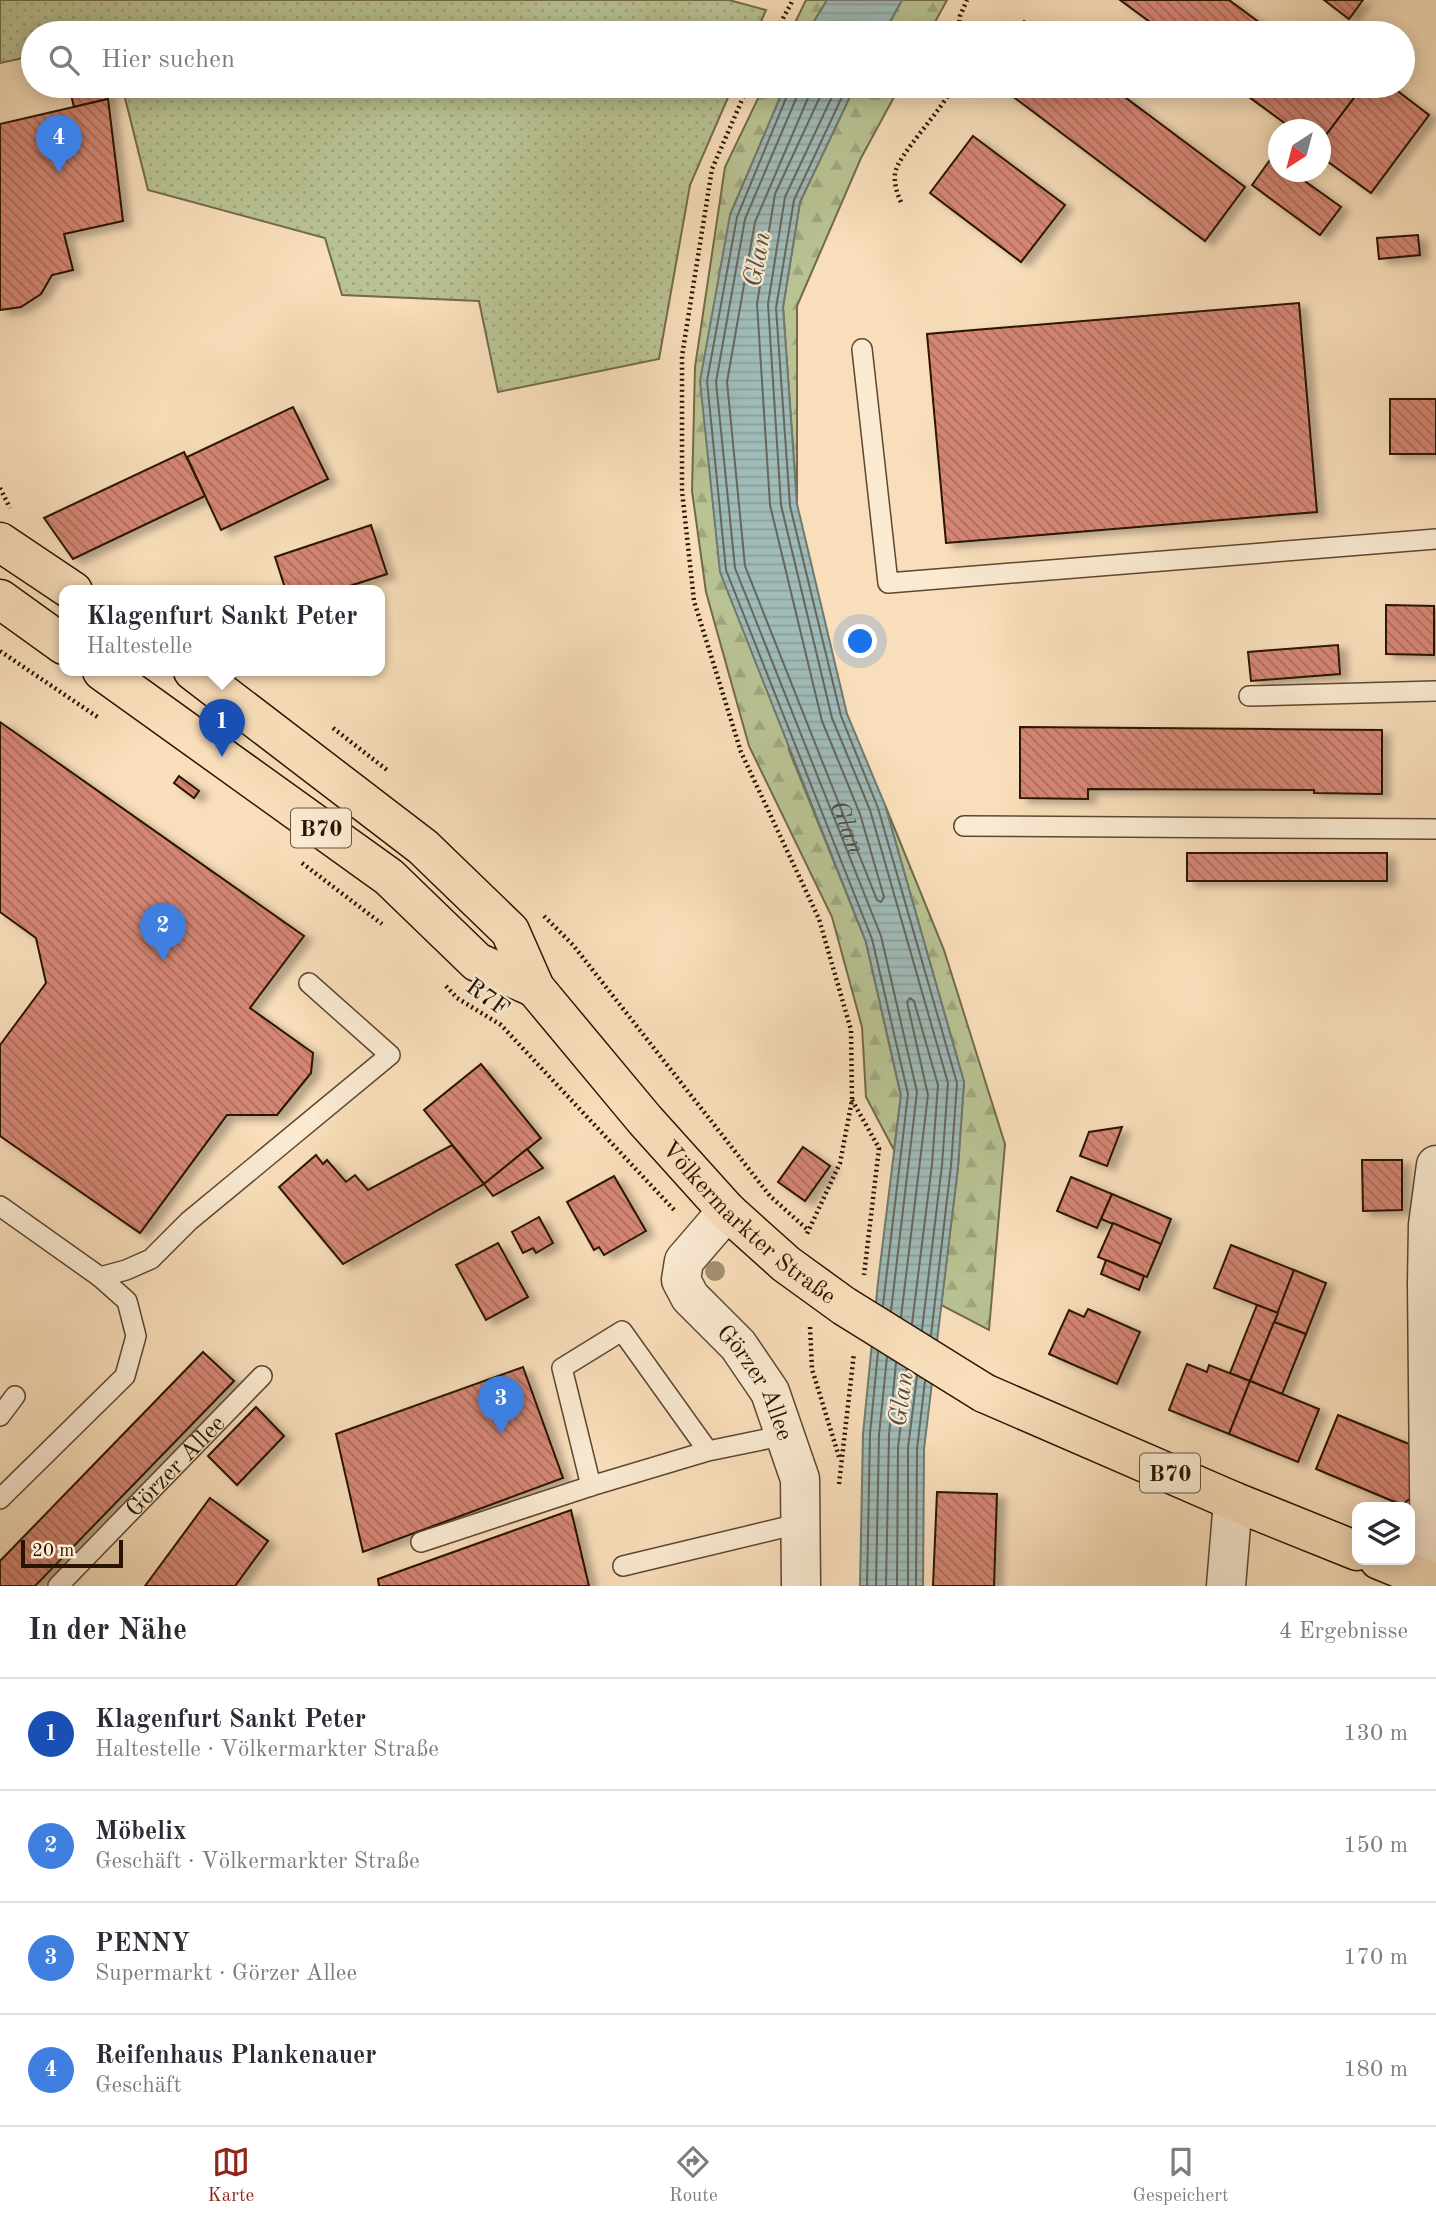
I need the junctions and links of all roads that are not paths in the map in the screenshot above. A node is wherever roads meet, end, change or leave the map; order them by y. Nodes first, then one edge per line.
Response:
1 (862, 349) dead end
2 (1436, 539) edge
3 (0, 542) edge
4 (64, 585) edge
5 (0, 599) edge
6 (59, 641) edge
7 (109, 676) edge
8 (200, 676) edge
9 (1436, 691) edge
10 (1249, 696) dead end
11 (964, 826) dead end
12 (1436, 829) edge
13 (309, 983) dead end
14 (535, 988) junction
15 (1436, 1166) edge
16 (0, 1206) edge
17 (716, 1223) junction
18 (100, 1277) junction
19 (1432, 1286) edge
20 (262, 1376) dead end
21 (15, 1396) dead end
22 (0, 1416) edge
23 (786, 1435) junction
24 (708, 1451) junction
25 (591, 1486) junction
26 (0, 1499) edge
27 (1233, 1501) junction
28 (802, 1523) junction
29 (421, 1542) dead end
30 (1352, 1549) edge
31 (1392, 1565) edge
32 (623, 1566) dead end
33 (1433, 1581) edge
34 (58, 1586) edge
35 (801, 1586) edge
36 (1226, 1586) edge

1 - 2 lane
3 - 4 main road
5 - 6 main road
7 - 14 main road, Völkermarkter Straße / B70
8 - 14 main road, Völkermarkter Straße / B70
9 - 10 lane
11 - 12 lane
13 - 18 lane
14 - 17 main road, Völkermarkter Straße / B70
15 - 19 street
16 - 18 lane
17 - 23 street, Görzer Allee
17 - 27 main road, Völkermarkter Straße / B70, bridge
18 - 26 lane
19 - 33 street
20 - 34 lane, Görzer Allee
21 - 22 lane
23 - 24 lane
23 - 28 street, Görzer Allee
24 - 25 lane
24 - 25 lane
25 - 29 lane
27 - 30 main road, Völkermarkter Straße / B70
27 - 36 street
28 - 32 lane
28 - 35 street, Görzer Allee
31 - 33 main road

